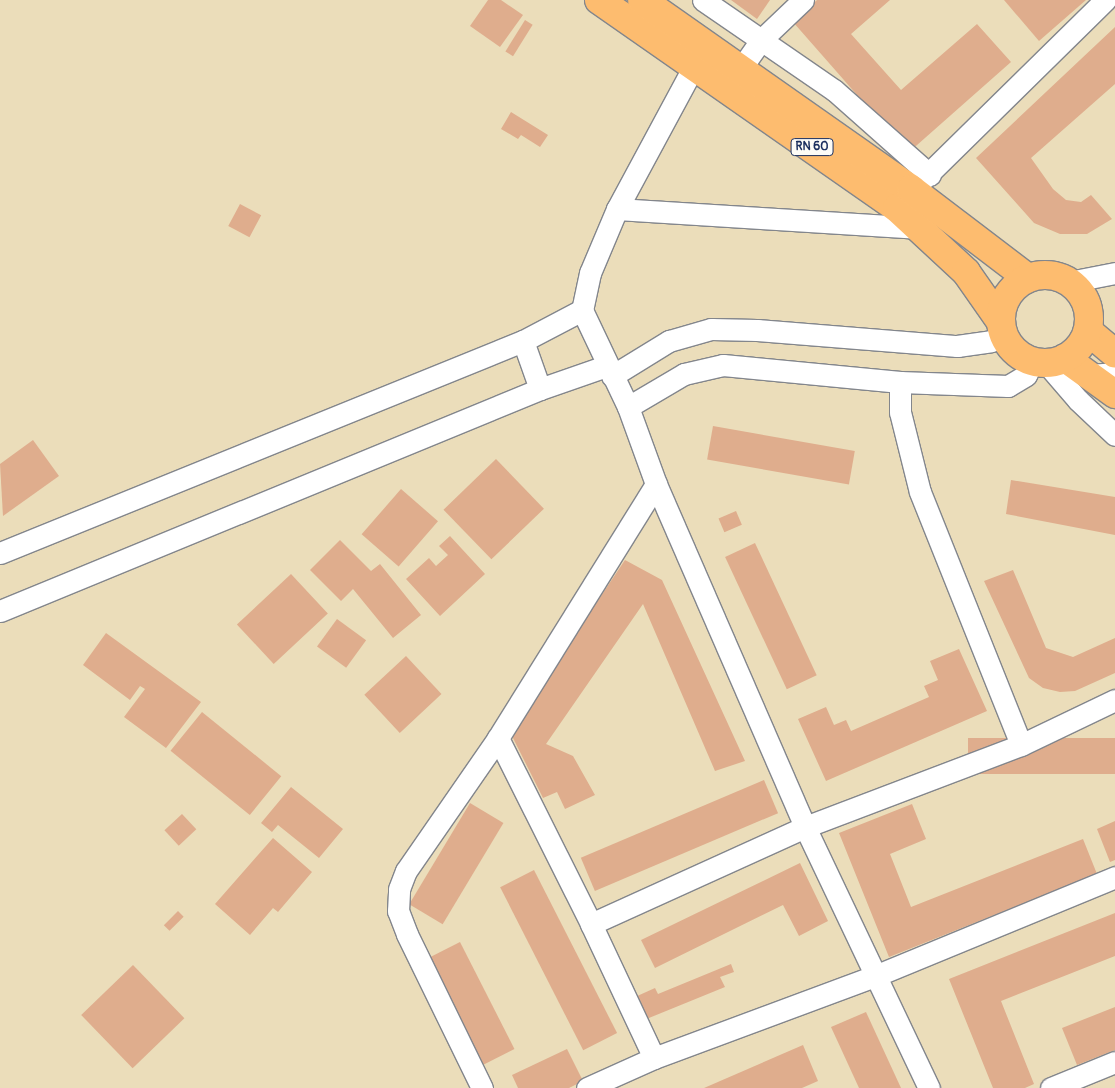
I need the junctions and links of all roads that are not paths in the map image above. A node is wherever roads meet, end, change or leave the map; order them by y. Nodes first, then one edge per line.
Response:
1 (599, 0) edge
2 (642, 0) edge
3 (704, 0) edge
4 (803, 0) edge
5 (1105, 0) edge
6 (761, 40) junction
7 (694, 66) junction
8 (733, 79) junction
9 (920, 182) junction
10 (617, 209) junction
11 (920, 228) junction
12 (1115, 273) edge
13 (1028, 278) junction
14 (1069, 282) junction
15 (582, 310) junction
16 (1002, 328) junction
17 (1088, 331) junction
18 (523, 341) junction
19 (1115, 354) edge
20 (1048, 361) junction
21 (609, 371) junction
22 (1115, 373) edge
23 (1088, 375) junction
24 (900, 382) junction
25 (540, 389) junction
26 (1115, 394) edge
27 (628, 407) junction
28 (1115, 435) edge
29 (656, 484) junction
30 (0, 553) edge
31 (0, 611) edge
32 (1115, 700) edge
33 (498, 738) junction
34 (1020, 745) junction
35 (805, 827) junction
36 (1115, 877) edge
37 (591, 924) junction
38 (875, 976) junction
39 (654, 1058) junction
40 (1115, 1062) edge
41 (482, 1088) edge
42 (587, 1088) edge
43 (929, 1088) edge
44 (1051, 1088) edge

1 - 7 main road, RN 60
2 - 8 main road, RN 60
3 - 6 street
4 - 6 street
5 - 9 street
6 - 8 street
6 - 9 street
7 - 8 main road, RN 60
7 - 10 street
8 - 9 main road, RN 60
8 - 11 main road, RN 60
9 - 13 main road, RN 60
10 - 11 street
10 - 15 street
11 - 16 main road, RN 60
12 - 14 street
13 - 14 main road
13 - 16 main road
14 - 17 main road
15 - 18 street
15 - 21 street
16 - 20 main road
16 - 21 street
17 - 19 main road
17 - 20 main road
18 - 25 street
18 - 30 street
20 - 23 main road
20 - 24 street
20 - 28 street
21 - 25 street
21 - 27 street
22 - 23 street
23 - 26 main road
24 - 27 street
24 - 34 street
25 - 31 street
27 - 29 street
29 - 33 street
29 - 35 street
32 - 34 street
33 - 37 street
33 - 41 street
34 - 35 street
35 - 37 street
35 - 38 street
36 - 38 street
37 - 39 street
38 - 39 street
38 - 43 street
39 - 42 street
40 - 44 street

